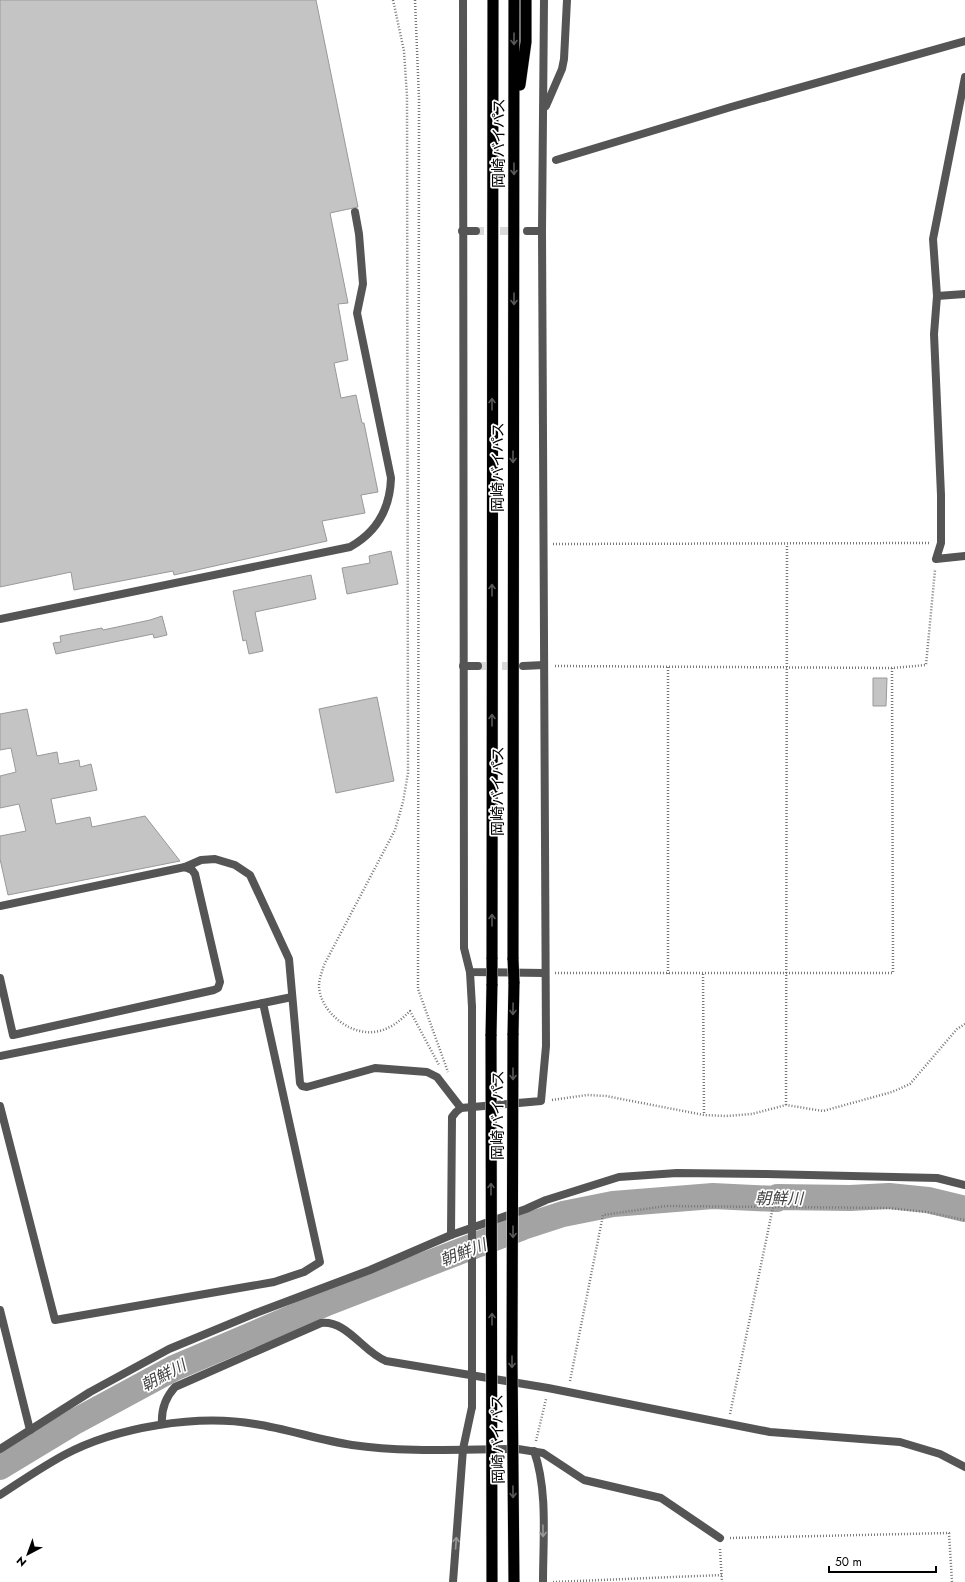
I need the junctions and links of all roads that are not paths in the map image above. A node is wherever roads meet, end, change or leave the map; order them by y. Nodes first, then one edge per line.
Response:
1 (463, 0) edge
2 (486, 0) edge
3 (493, 0) edge
4 (514, 0) edge
5 (526, 0) edge
6 (544, 0) edge
7 (567, 0) edge
8 (965, 42) edge
9 (493, 46) junction
10 (965, 77) edge
11 (544, 108) junction
12 (514, 124) junction
13 (556, 160) dead end
14 (354, 212) dead end
15 (462, 231) junction
16 (476, 231) tunnel mouth
17 (527, 231) tunnel mouth
18 (542, 231) junction
19 (965, 294) edge
20 (937, 296) junction
21 (965, 556) edge
22 (0, 619) edge
23 (544, 665) junction
24 (463, 666) junction
25 (478, 666) tunnel mouth
26 (523, 666) tunnel mouth
27 (185, 867) junction
28 (0, 906) edge
29 (470, 972) junction
30 (544, 973) junction
31 (0, 978) edge
32 (292, 997) junction
33 (263, 1003) junction
34 (0, 1056) edge
35 (0, 1106) edge
36 (461, 1108) junction
37 (965, 1185) edge
38 (451, 1235) junction
39 (0, 1310) edge
40 (162, 1424) junction
41 (30, 1430) junction
42 (0, 1449) edge
43 (463, 1449) junction
44 (534, 1451) junction
45 (965, 1467) edge
46 (0, 1495) edge
47 (492, 1522) junction
48 (720, 1538) road end
49 (452, 1582) edge
50 (487, 1582) edge
51 (492, 1582) edge
52 (514, 1582) edge
53 (543, 1582) edge

1 - 15 street
2 - 9 highway
3 - 9 highway, 岡崎バイパス
4 -> 12 highway, 岡崎バイパス
5 - 12 highway
6 - 11 street
7 - 11 street
8 - 13 street
47 -> 9 highway, 岡崎バイパス, bridge
10 - 20 street
11 - 18 street
12 -> 52 highway, 岡崎バイパス, bridge
14 - 22 street
15 - 16 street
15 - 24 street
17 - 18 street
18 - 23 street
19 - 20 street
20 - 21 street
23 - 26 street
23 - 30 street
24 - 25 street
24 - 29 street
27 - 28 street
27 - 31 street
27 - 32 street
29 - 30 street
29 - 43 street, bridge
30 - 36 street
32 - 33 street
32 - 36 street
33 - 34 street
33 - 35 street
36 - 38 street
37 - 38 street
38 - 41 street
39 - 41 street
40 - 43 street
40 - 45 street
40 - 46 street
41 - 42 street
43 - 44 street
49 -> 43 street
44 - 48 street
44 -> 53 street
47 - 50 highway, bridge
47 - 51 highway, 岡崎バイパス, bridge

